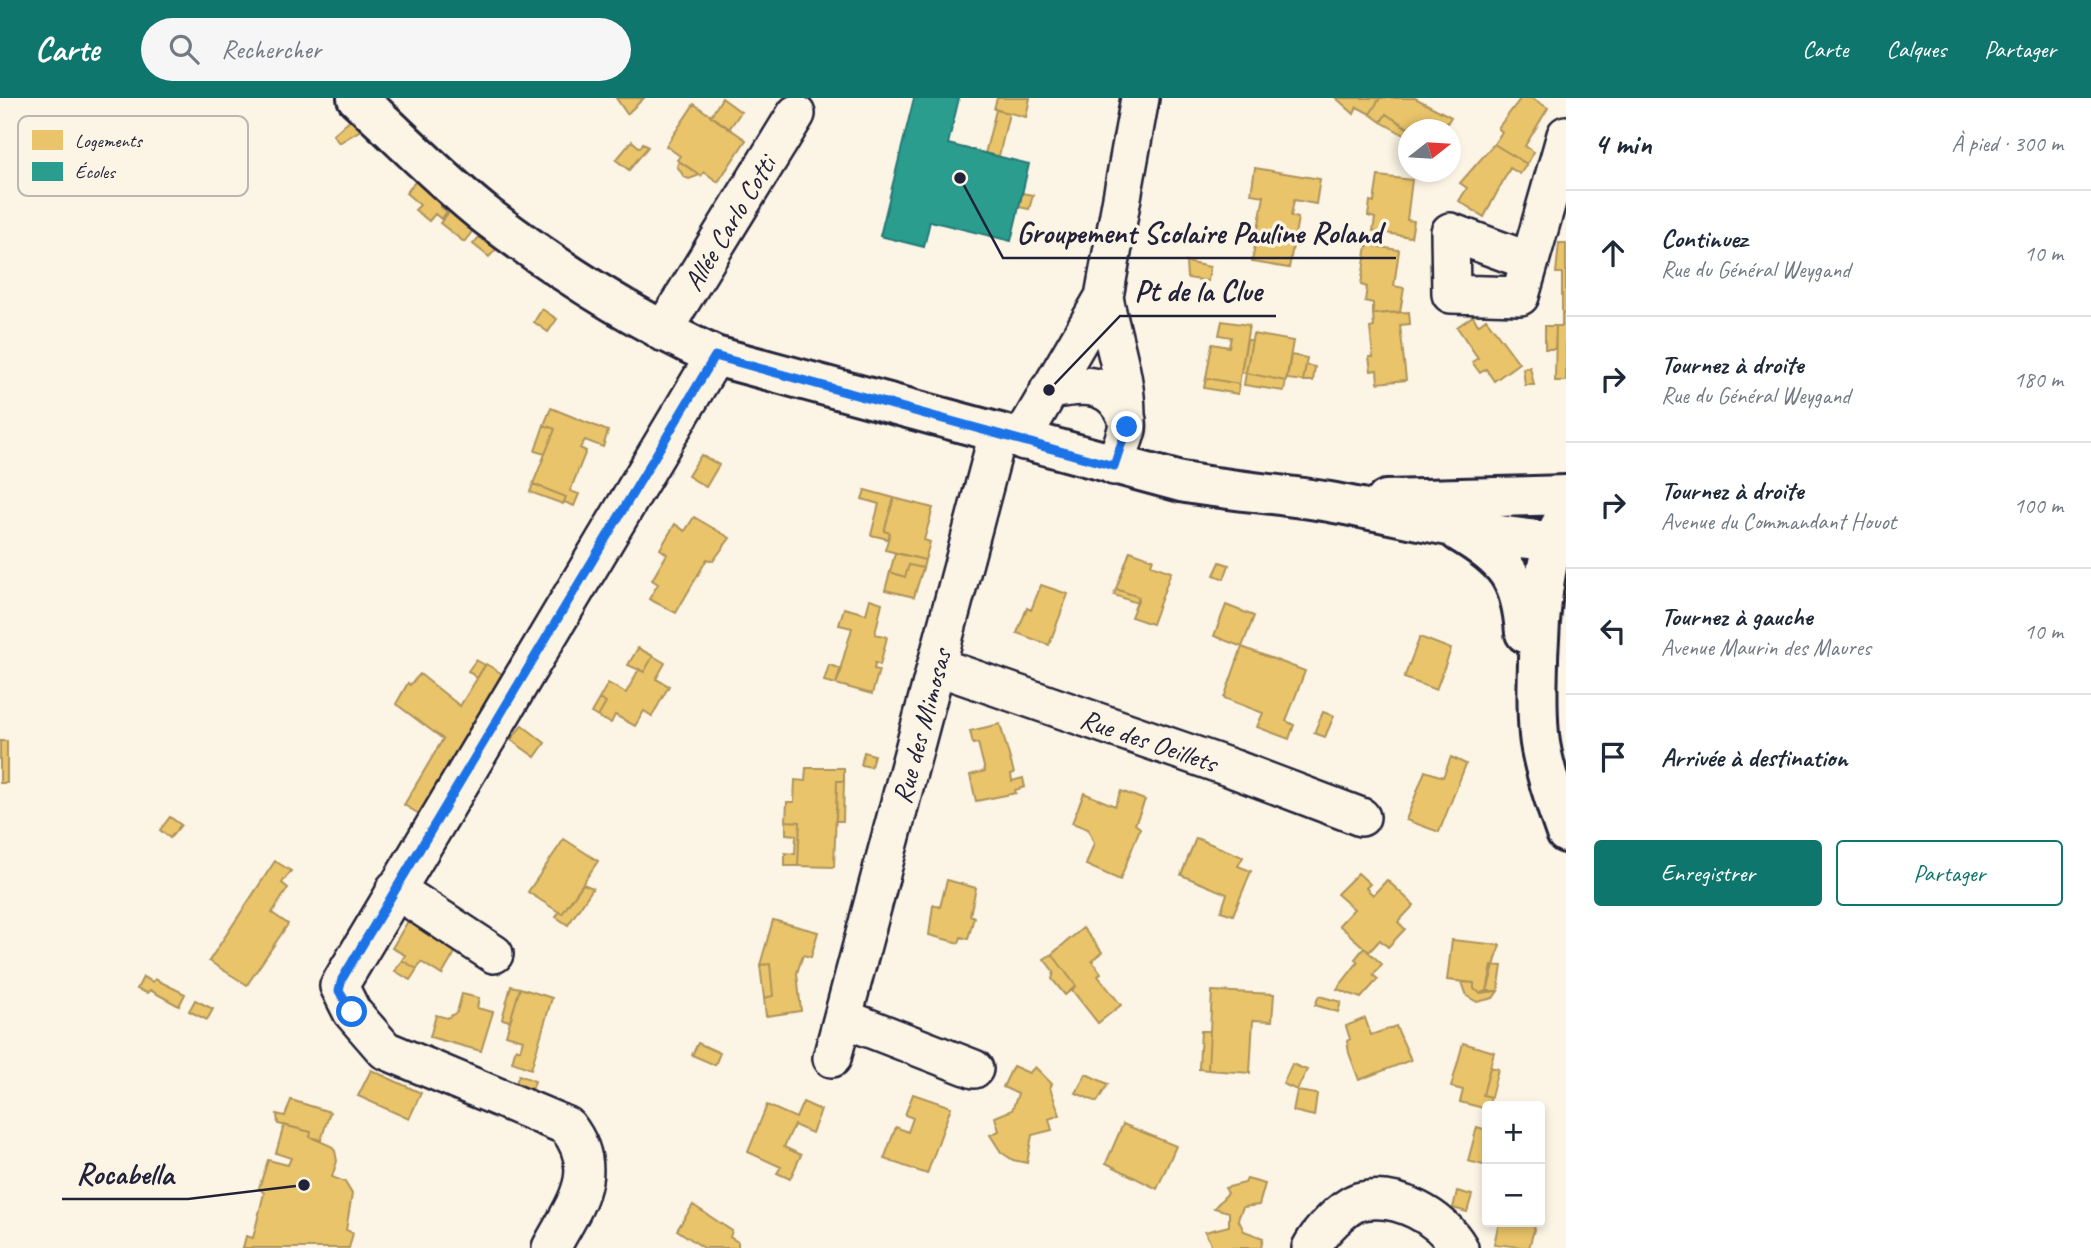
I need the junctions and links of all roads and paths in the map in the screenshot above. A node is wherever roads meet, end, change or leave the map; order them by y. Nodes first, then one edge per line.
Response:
1 (357, 98) edge
2 (1140, 98) edge
3 (796, 114) dead end
4 (1566, 135) edge
5 (1529, 261) dead end
6 (1104, 298) junction
7 (662, 332) junction
8 (715, 356) junction
9 (1049, 390) junction
10 (1126, 414) junction
11 (1011, 437) junction
12 (1114, 466) junction
13 (1332, 503) junction
14 (1452, 528) junction
15 (1563, 530) edge
16 (936, 666) junction
17 (1566, 681) edge
18 (1552, 734) edge
19 (1361, 817) dead end
20 (1566, 833) edge
21 (395, 889) junction
22 (495, 954) dead end
23 (843, 1018) junction
24 (832, 1058) dead end
25 (974, 1069) dead end
26 (551, 1248) edge
27 (1311, 1248) edge
28 (1459, 1248) edge

1 - 7 main road
2 - 6 street
3 - 7 street, Allée Carlo Cotti
4 - 5 street
6 - 9 street, Rue des Mimosas
6 - 10 street
7 - 8 main road
8 - 11 main road
8 - 21 street
9 - 10 street
9 - 11 street, Rue des Mimosas
10 - 12 street
11 - 12 main road
11 - 16 street, Rue des Mimosas
12 - 13 main road
13 - 14 main road
13 - 15 main road
14 - 15 main road
14 - 18 main road
15 - 18 main road
16 - 19 street, Rue des Oeillets
16 - 23 street, Rue des Mimosas
17 - 18 main road
18 - 20 main road
21 - 22 street
21 - 26 street
23 - 24 street, Rue des Mimosas
23 - 25 street
27 - 28 street

